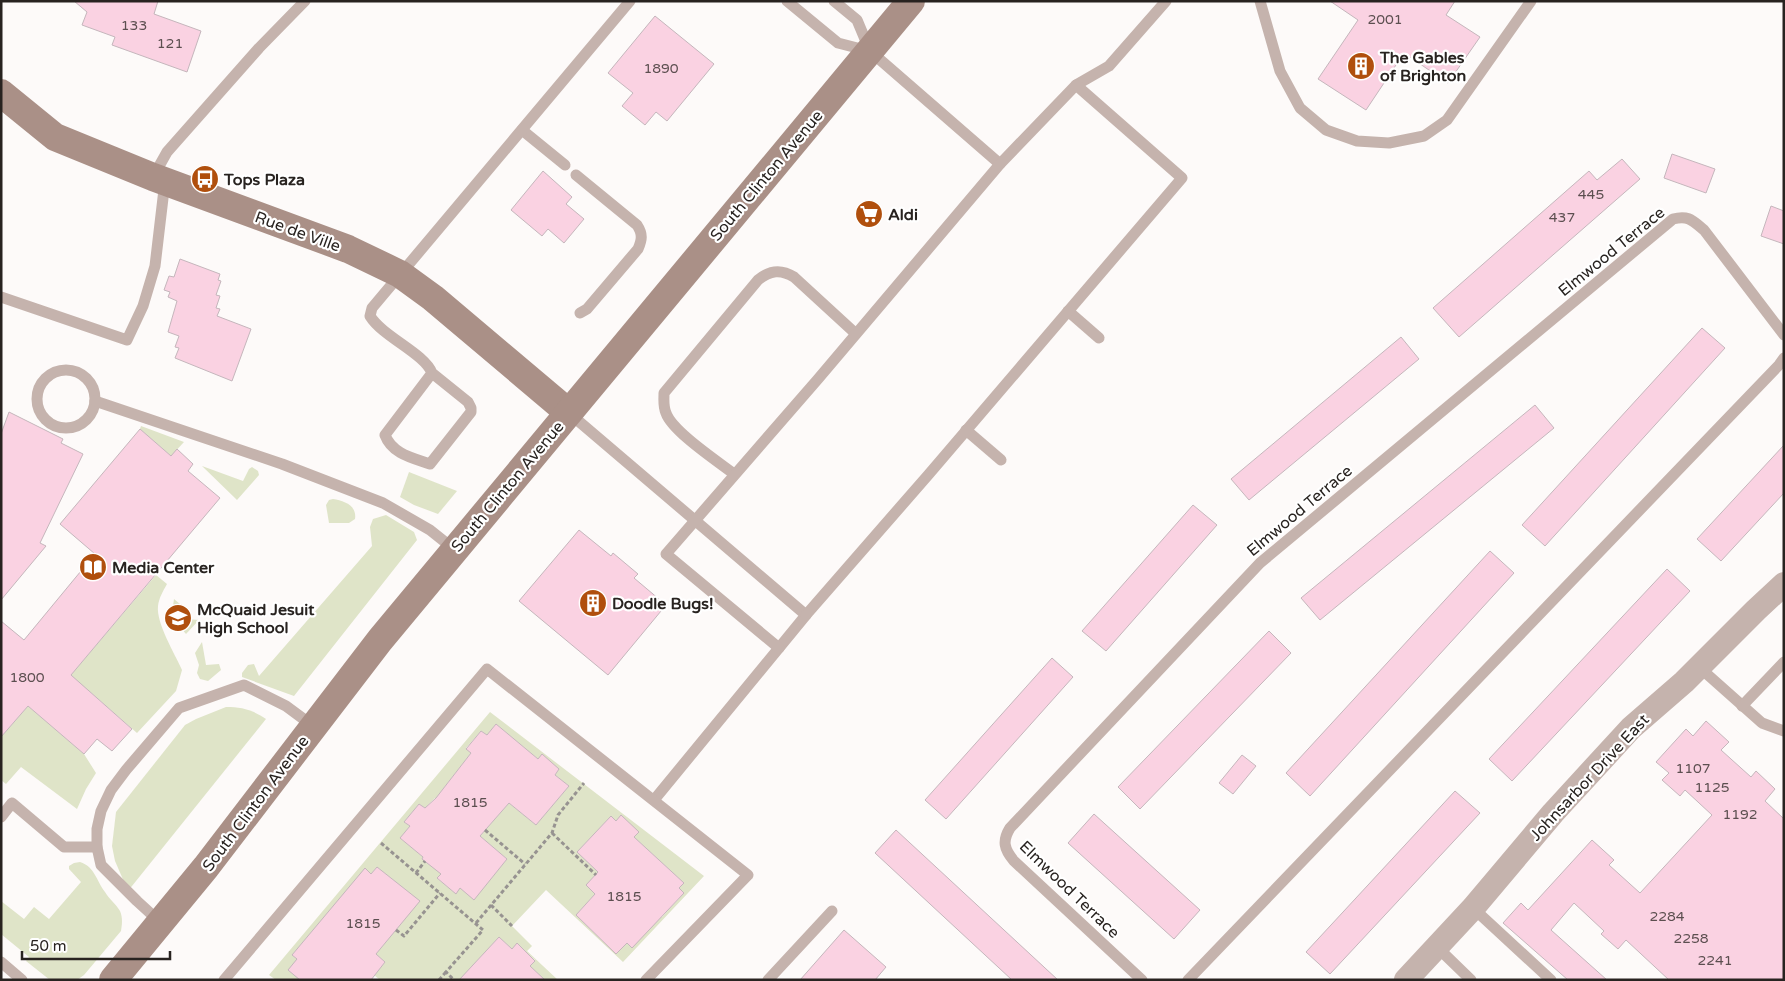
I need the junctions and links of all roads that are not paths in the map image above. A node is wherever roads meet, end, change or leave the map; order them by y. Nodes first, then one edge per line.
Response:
1 (305, 1) edge
2 (630, 1) edge
3 (787, 1) edge
4 (834, 1) edge
5 (912, 1) edge
6 (1166, 1) edge
7 (1260, 1) edge
8 (1531, 1) edge
9 (870, 52) junction
10 (1076, 85) junction
11 (1, 93) edge
12 (522, 130) junction
13 (1000, 164) junction
14 (565, 165) dead end
15 (576, 175) dead end
16 (159, 179) junction
17 (400, 274) junction
18 (1, 297) edge
19 (1068, 311) junction
20 (580, 313) dead end
21 (856, 333) junction
22 (1784, 335) edge
23 (1099, 338) dead end
24 (1784, 358) edge
25 (432, 373) junction
26 (95, 401) junction
27 (568, 412) junction
28 (966, 430) junction
29 (1001, 460) dead end
30 (734, 474) junction
31 (695, 520) junction
32 (455, 550) junction
33 (1784, 584) edge
34 (806, 614) junction
35 (779, 648) junction
36 (1784, 662) edge
37 (1698, 668) junction
38 (1742, 706) junction
39 (313, 726) junction
40 (1784, 731) edge
41 (654, 800) junction
42 (1, 817) edge
43 (97, 847) junction
44 (1473, 908) junction
45 (832, 911) dead end
46 (161, 922) junction
47 (1437, 946) junction
48 (1, 962) edge
49 (22, 980) edge
50 (113, 980) edge
51 (224, 980) edge
52 (646, 980) edge
53 (768, 980) edge
54 (1142, 980) edge
55 (1188, 980) edge
56 (1406, 980) edge
57 (1471, 980) edge
58 (1551, 980) edge

1 - 16 lane
2 - 12 lane
3 - 9 lane
4 - 9 lane
5 - 9 street, South Clinton Avenue
6 - 10 lane
7 - 8 lane
9 - 13 lane
9 - 27 street, South Clinton Avenue
10 - 13 lane
10 - 19 lane
11 - 16 street, Rue de Ville
12 - 14 lane
12 - 17 lane
13 - 21 lane
15 - 20 lane
16 - 17 street, Rue de Ville
16 - 18 lane
17 - 25 lane
17 - 27 street, Rue de Ville
19 - 23 lane
19 - 28 lane
21 - 30 lane
21 - 30 lane
22 - 54 lane, Elmwood Terrace
24 - 55 lane
25 - 25 lane
26 - 26 lane
26 - 32 lane
27 - 31 lane
27 - 32 street, South Clinton Avenue
28 - 29 lane
28 - 34 lane
30 - 31 lane
31 - 34 lane
31 - 35 lane
32 - 39 street, South Clinton Avenue
33 - 37 street, Johnsarbor Drive East
34 - 35 lane
35 - 41 lane
36 - 38 lane
37 - 38 lane
37 - 44 street, Johnsarbor Drive East
38 - 40 lane
39 - 43 lane
39 - 46 street, South Clinton Avenue
41 - 51 lane
41 - 52 lane
42 - 43 lane
43 - 46 lane
44 - 47 street, Johnsarbor Drive East
44 - 58 lane
45 - 53 lane
46 - 50 street, South Clinton Avenue
47 - 56 street, Johnsarbor Drive East
47 - 57 lane
48 - 49 lane

